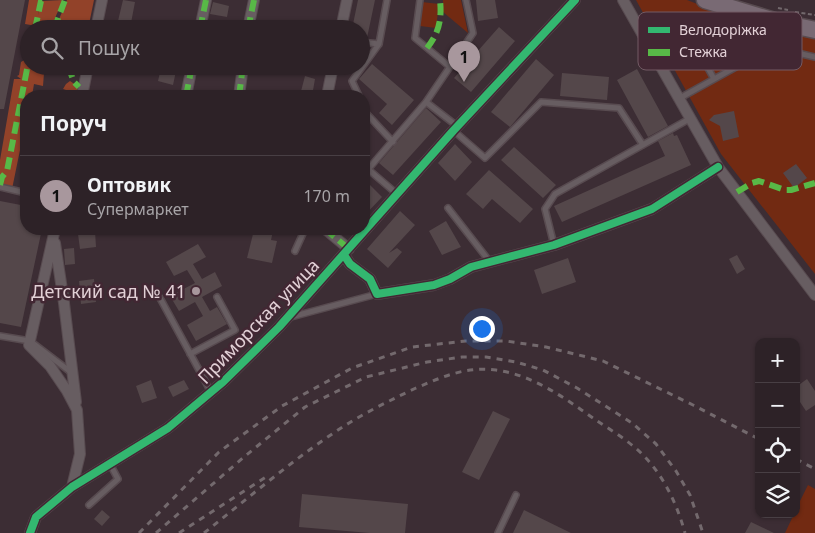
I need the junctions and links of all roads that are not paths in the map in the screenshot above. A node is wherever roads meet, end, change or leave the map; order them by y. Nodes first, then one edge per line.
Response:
1 (102, 0) edge
2 (206, 0) edge
3 (254, 0) edge
4 (347, 0) edge
5 (387, 0) edge
6 (420, 0) edge
7 (466, 0) edge
8 (575, 0) edge
9 (623, 0) edge
10 (705, 0) edge
11 (745, 12) edge
12 (98, 20) edge
13 (202, 20) edge
14 (250, 20) edge
15 (343, 20) edge
16 (638, 26) edge
17 (802, 27) edge
18 (815, 30) edge
19 (370, 43) edge
20 (379, 44) junction
21 (802, 54) edge
22 (370, 56) edge
23 (815, 57) edge
24 (450, 67) junction
25 (664, 70) edge
26 (709, 70) edge
27 (731, 70) edge
28 (86, 75) edge
29 (190, 75) edge
30 (242, 75) edge
31 (331, 75) edge
32 (356, 75) edge
33 (714, 79) junction
34 (83, 90) edge
35 (187, 90) edge
36 (240, 90) edge
37 (328, 90) edge
38 (356, 90) edge
39 (680, 98) junction
40 (426, 102) junction
41 (370, 117) edge
42 (692, 118) junction
43 (455, 128) junction
44 (393, 142) junction
45 (643, 145) junction
46 (718, 167) junction
47 (370, 169) edge
48 (370, 171) edge
49 (0, 186) edge
50 (20, 191) edge
51 (397, 194) junction
52 (448, 208) dead end
53 (370, 225) edge
54 (54, 235) edge
55 (54, 235) edge
56 (302, 235) edge
57 (330, 235) edge
58 (361, 235) edge
59 (554, 245) junction
60 (295, 251) dead end
61 (346, 252) junction
62 (490, 262) junction
63 (377, 294) junction
64 (815, 296) edge
65 (217, 297) dead end
66 (160, 298) dead end
67 (286, 318) junction
68 (0, 336) edge
69 (30, 340) junction
70 (190, 354) junction
71 (72, 374) junction
72 (212, 392) junction
73 (77, 410) junction
74 (109, 464) junction
75 (72, 487) junction
76 (516, 495) dead end
77 (89, 505) dead end
78 (30, 533) edge
79 (498, 533) edge

1 - 12 street
2 - 13 street
3 - 14 street
4 - 15 street
5 - 20 lane
6 - 24 lane
7 - 24 lane
8 - 43 street, Приморская улица
9 - 16 street
10 - 11 main road
17 - 18 main road
19 - 20 lane
20 - 22 lane
21 - 23 lane
24 - 40 lane
25 - 39 street
26 - 33 lane
27 - 33 lane
28 - 34 street
29 - 35 street
30 - 36 street
31 - 37 street
32 - 38 lane
33 - 39 lane
39 - 42 street
40 - 43 lane
40 - 44 lane
41 - 44 lane
42 - 45 lane
42 - 46 street
43 - 45 lane
43 - 51 street, Приморская улица
44 - 47 lane
45 - 59 lane
46 - 59 street
46 - 64 street
48 - 51 lane
49 - 50 lane
51 - 53 street, Приморская улица
52 - 62 lane
54 - 69 street
55 - 71 street
56 - 60 lane
57 - 61 street
58 - 61 street, Приморская улица
59 - 62 street
61 - 63 street, Приморская улица
61 - 67 street, Приморская улица
62 - 63 street
63 - 67 lane
65 - 70 lane
66 - 70 lane
67 - 72 street, Приморская улица
68 - 69 lane
69 - 71 lane
69 - 73 street
70 - 72 lane
71 - 73 street
72 - 74 street, Приморская улица
73 - 75 street
74 - 75 street, Приморская улица
74 - 77 lane
75 - 78 street, Приморская улица
76 - 79 lane

